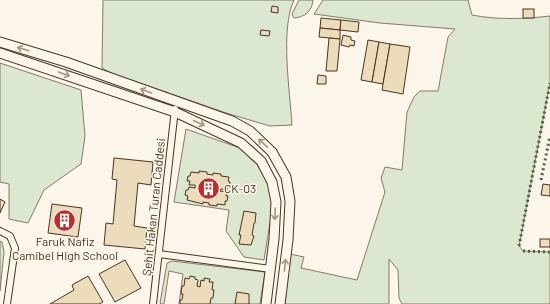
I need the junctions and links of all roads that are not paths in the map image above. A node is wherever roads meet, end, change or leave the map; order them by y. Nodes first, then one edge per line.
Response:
1 (0, 42) edge
2 (0, 53) edge
3 (176, 102) junction
4 (175, 112) junction
5 (0, 231) edge
6 (159, 254) junction
7 (271, 269) junction
8 (7, 304) edge
9 (153, 304) edge
10 (266, 304) edge
11 (280, 304) edge

3 -> 1 street
2 -> 4 street
3 - 4 street, Şehit Hakan Turan Caddesi
11 -> 3 street
4 - 6 street, Şehit Hakan Turan Caddesi
4 -> 7 street
5 - 8 street
6 - 7 street
6 - 9 street, Şehit Hakan Turan Caddesi
7 - 10 street

